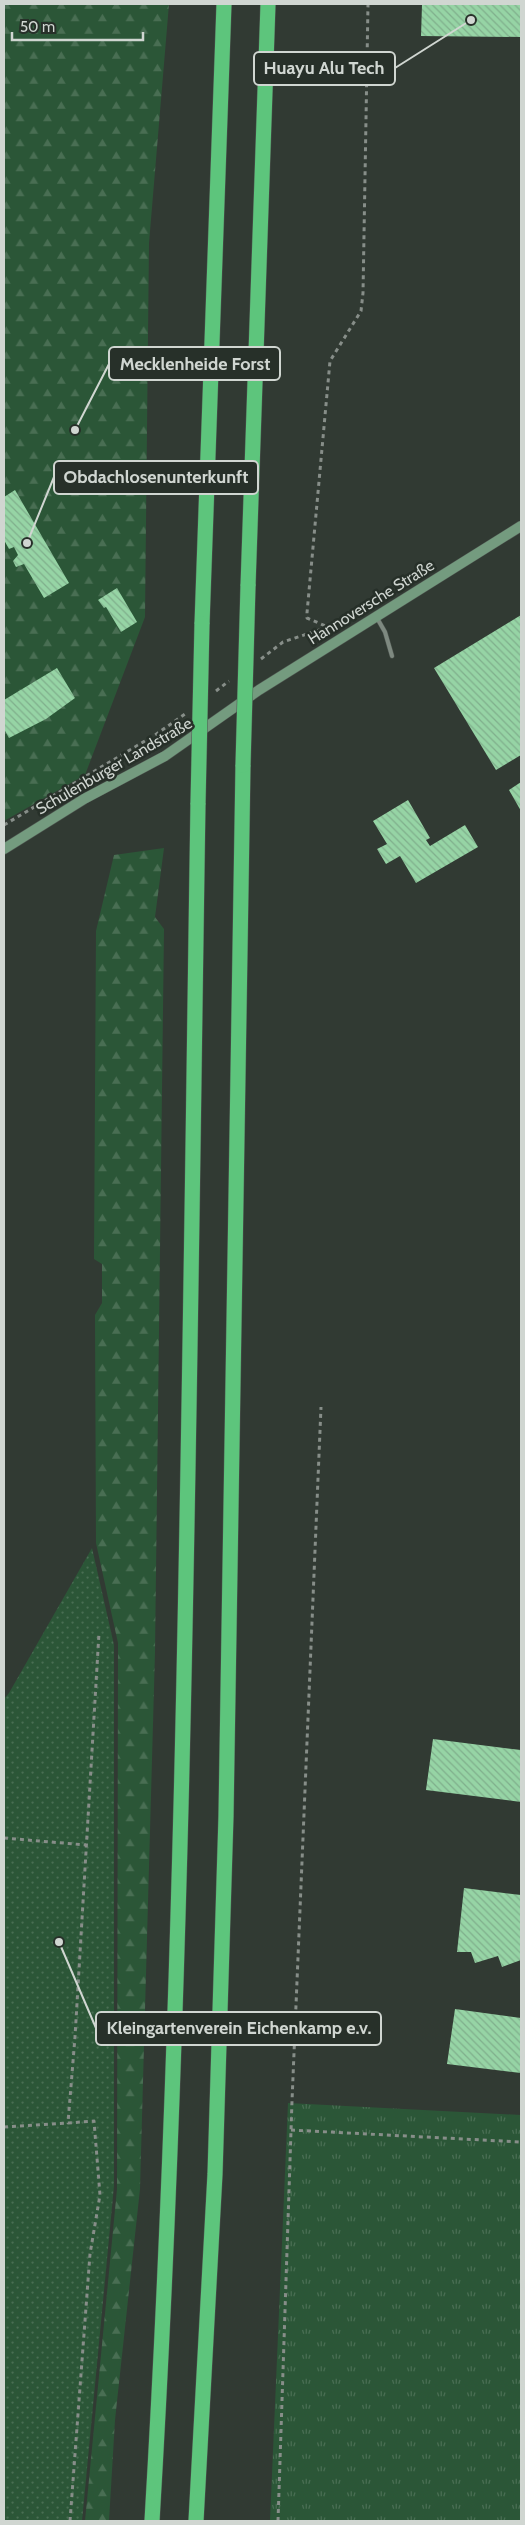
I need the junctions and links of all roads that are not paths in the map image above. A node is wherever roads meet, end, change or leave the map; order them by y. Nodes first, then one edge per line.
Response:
1 (224, 4) edge
2 (268, 4) edge
3 (521, 526) edge
4 (375, 616) junction
5 (392, 656) dead end
6 (237, 705) joint
7 (4, 849) edge
8 (198, 2491) junction
9 (152, 2521) edge
10 (196, 2521) edge
11 (202, 2521) edge

1 - 9 highway, bridge
2 - 8 highway, bridge
3 - 4 main road, Hannoversche Straße
4 - 5 lane
4 - 6 main road, Hannoversche Straße
6 - 7 main road, Schulenburger Landstraße
8 - 10 highway
8 - 11 highway

